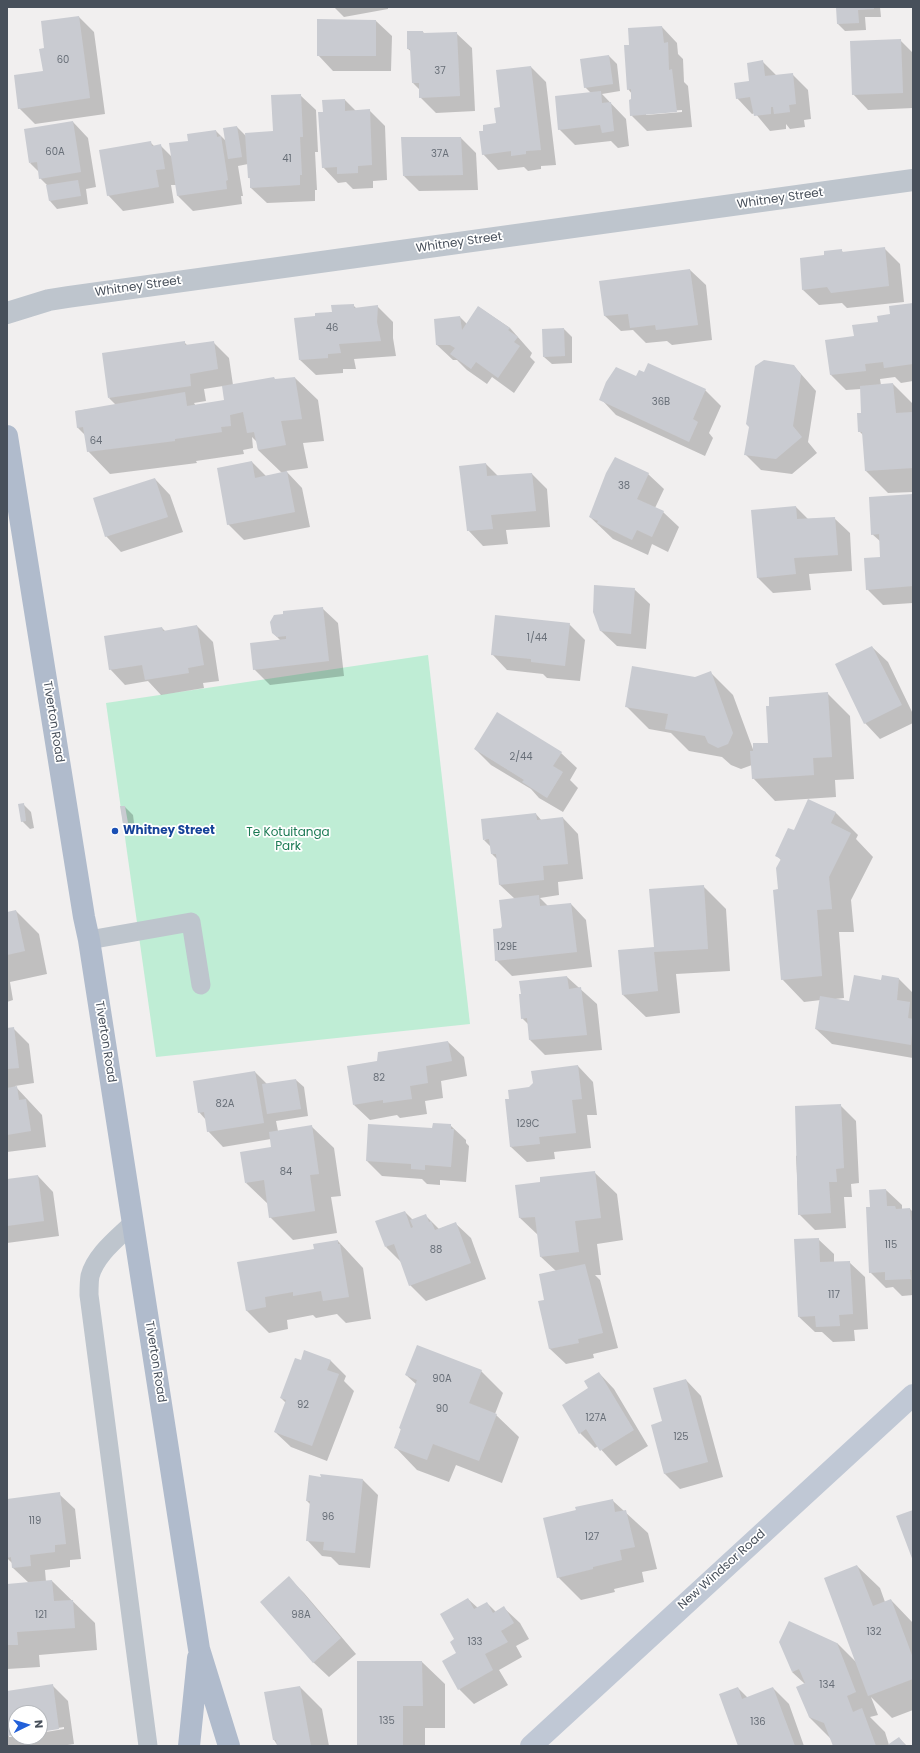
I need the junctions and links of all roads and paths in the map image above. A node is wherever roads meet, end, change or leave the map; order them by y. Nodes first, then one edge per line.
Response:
1 (913, 180) edge
2 (7, 313) edge
3 (7, 436) edge
4 (90, 940) junction
5 (201, 985) dead end
6 (133, 1223) junction
7 (913, 1396) edge
8 (199, 1649) junction
9 (148, 1746) edge
10 (189, 1746) edge
11 (229, 1746) edge
12 (531, 1746) edge

1 - 2 street, Whitney Street
3 - 4 main road, Tiverton Road
4 - 5 lane
4 - 6 main road, Tiverton Road
6 - 8 main road, Tiverton Road
6 - 9 lane
7 - 12 main road, New Windsor Road
8 - 10 main road, Tiverton Road
8 - 11 main road, Tiverton Road

